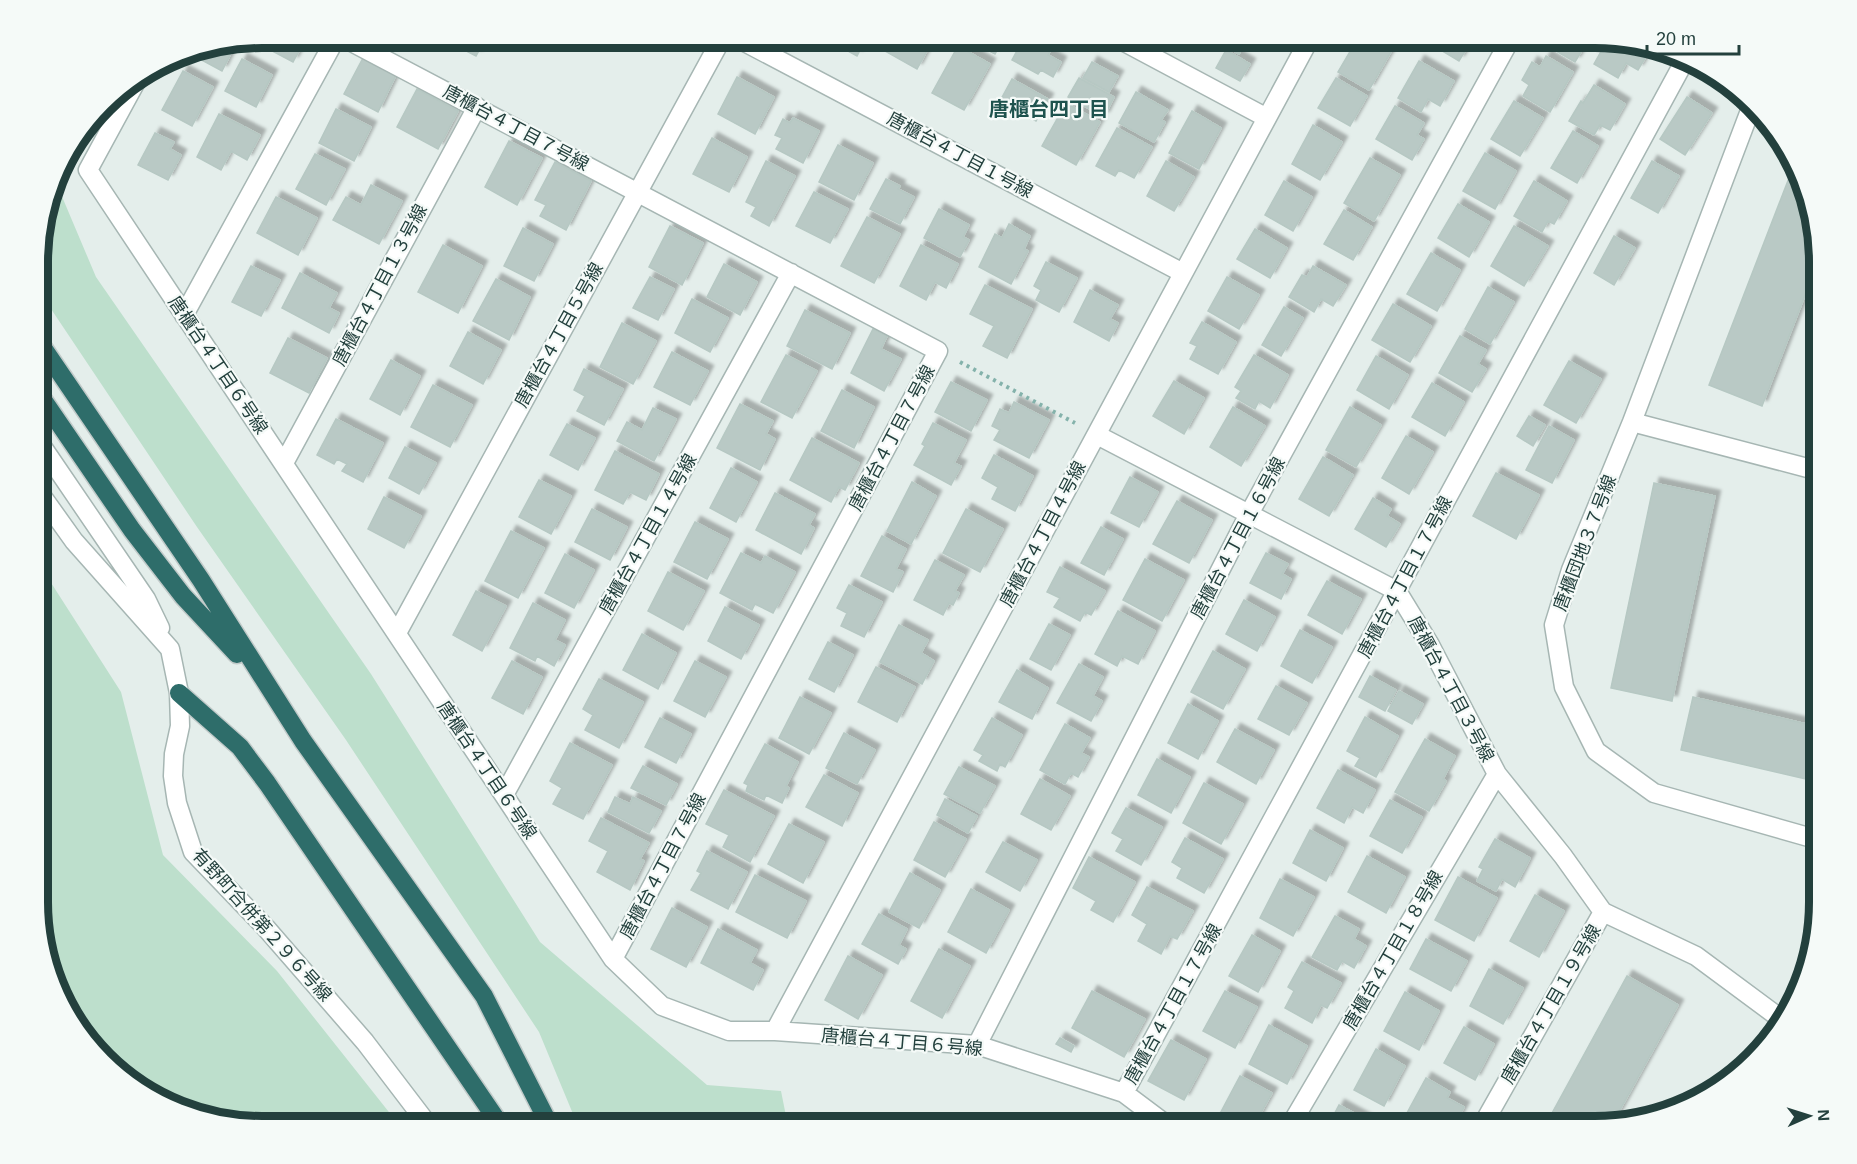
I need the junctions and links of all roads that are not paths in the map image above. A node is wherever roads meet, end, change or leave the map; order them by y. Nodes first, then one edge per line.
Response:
1 (331, 48) edge
2 (363, 48) edge
3 (717, 48) edge
4 (756, 48) edge
5 (1136, 48) edge
6 (1305, 48) edge
7 (1505, 48) edge
8 (1682, 66) edge
9 (129, 94) edge
10 (477, 107) junction
11 (1749, 114) edge
12 (1267, 118) junction
13 (638, 192) junction
14 (791, 273) junction
15 (1183, 273) junction
16 (184, 315) junction
17 (48, 355) edge
18 (48, 407) edge
19 (1632, 422) junction
20 (1096, 435) junction
21 (48, 455) edge
22 (284, 464) junction
23 (1809, 468) edge
24 (48, 505) edge
25 (1249, 514) junction
26 (1397, 591) junction
27 (397, 633) junction
28 (170, 649) junction
29 (267, 687) junction
30 (179, 693) junction
31 (1497, 774) junction
32 (504, 795) junction
33 (1809, 837) edge
34 (1603, 912) junction
35 (613, 959) junction
36 (1776, 1015) edge
37 (775, 1031) junction
38 (976, 1045) junction
39 (1124, 1093) junction
40 (421, 1116) edge
41 (494, 1116) edge
42 (545, 1116) edge
43 (1155, 1116) edge
44 (1296, 1116) edge
45 (1488, 1116) edge

1 - 16 street
2 - 10 street, 唐櫃台４丁目７号線
3 - 13 street, 唐櫃台４丁目５号線
4 - 15 street, 唐櫃台４丁目１号線
5 - 12 street
6 - 12 street, 唐櫃台４丁目４号線
7 - 25 street, 唐櫃台４丁目１６号線
8 - 26 street, 唐櫃台４丁目１７号線
9 - 16 street, 唐櫃台４丁目６号線
10 - 13 street, 唐櫃台４丁目７号線
10 - 22 street, 唐櫃台４丁目１３号線
11 - 19 street, 唐櫃団地３７号線
12 - 15 street, 唐櫃台４丁目４号線
13 - 14 street, 唐櫃台４丁目７号線
13 - 27 street, 唐櫃台４丁目５号線
14 - 32 street, 唐櫃台４丁目１４号線
14 - 35 street, 唐櫃台４丁目７号線
15 - 20 street, 唐櫃台４丁目４号線
16 - 22 street, 唐櫃台４丁目６号線
17 - 29 highway
18 - 29 highway
19 - 23 street
19 - 33 street, 唐櫃団地３７号線
20 - 25 street
20 - 37 street, 唐櫃台４丁目４号線
21 - 28 street, 有野町合併第２９６号線
22 - 27 street, 唐櫃台４丁目６号線
24 - 28 street
25 - 26 street
25 - 38 street, 唐櫃台４丁目１６号線
26 - 31 street, 唐櫃台４丁目３号線
26 - 39 street, 唐櫃台４丁目１７号線
27 - 32 street, 唐櫃台４丁目６号線
28 - 30 street, 有野町合併第２９６号線
29 - 42 highway
30 - 40 street, 有野町合併第２９６号線
30 - 41 highway
31 - 34 street, 唐櫃台４丁目３号線
31 - 44 street, 唐櫃台４丁目１８号線
32 - 35 street, 唐櫃台４丁目６号線
34 - 36 street
34 - 45 street, 唐櫃台４丁目１９号線
35 - 37 street, 唐櫃台４丁目６号線
37 - 38 street, 唐櫃台４丁目６号線
38 - 39 street, 唐櫃台４丁目６号線
39 - 43 street, 唐櫃台４丁目６号線

